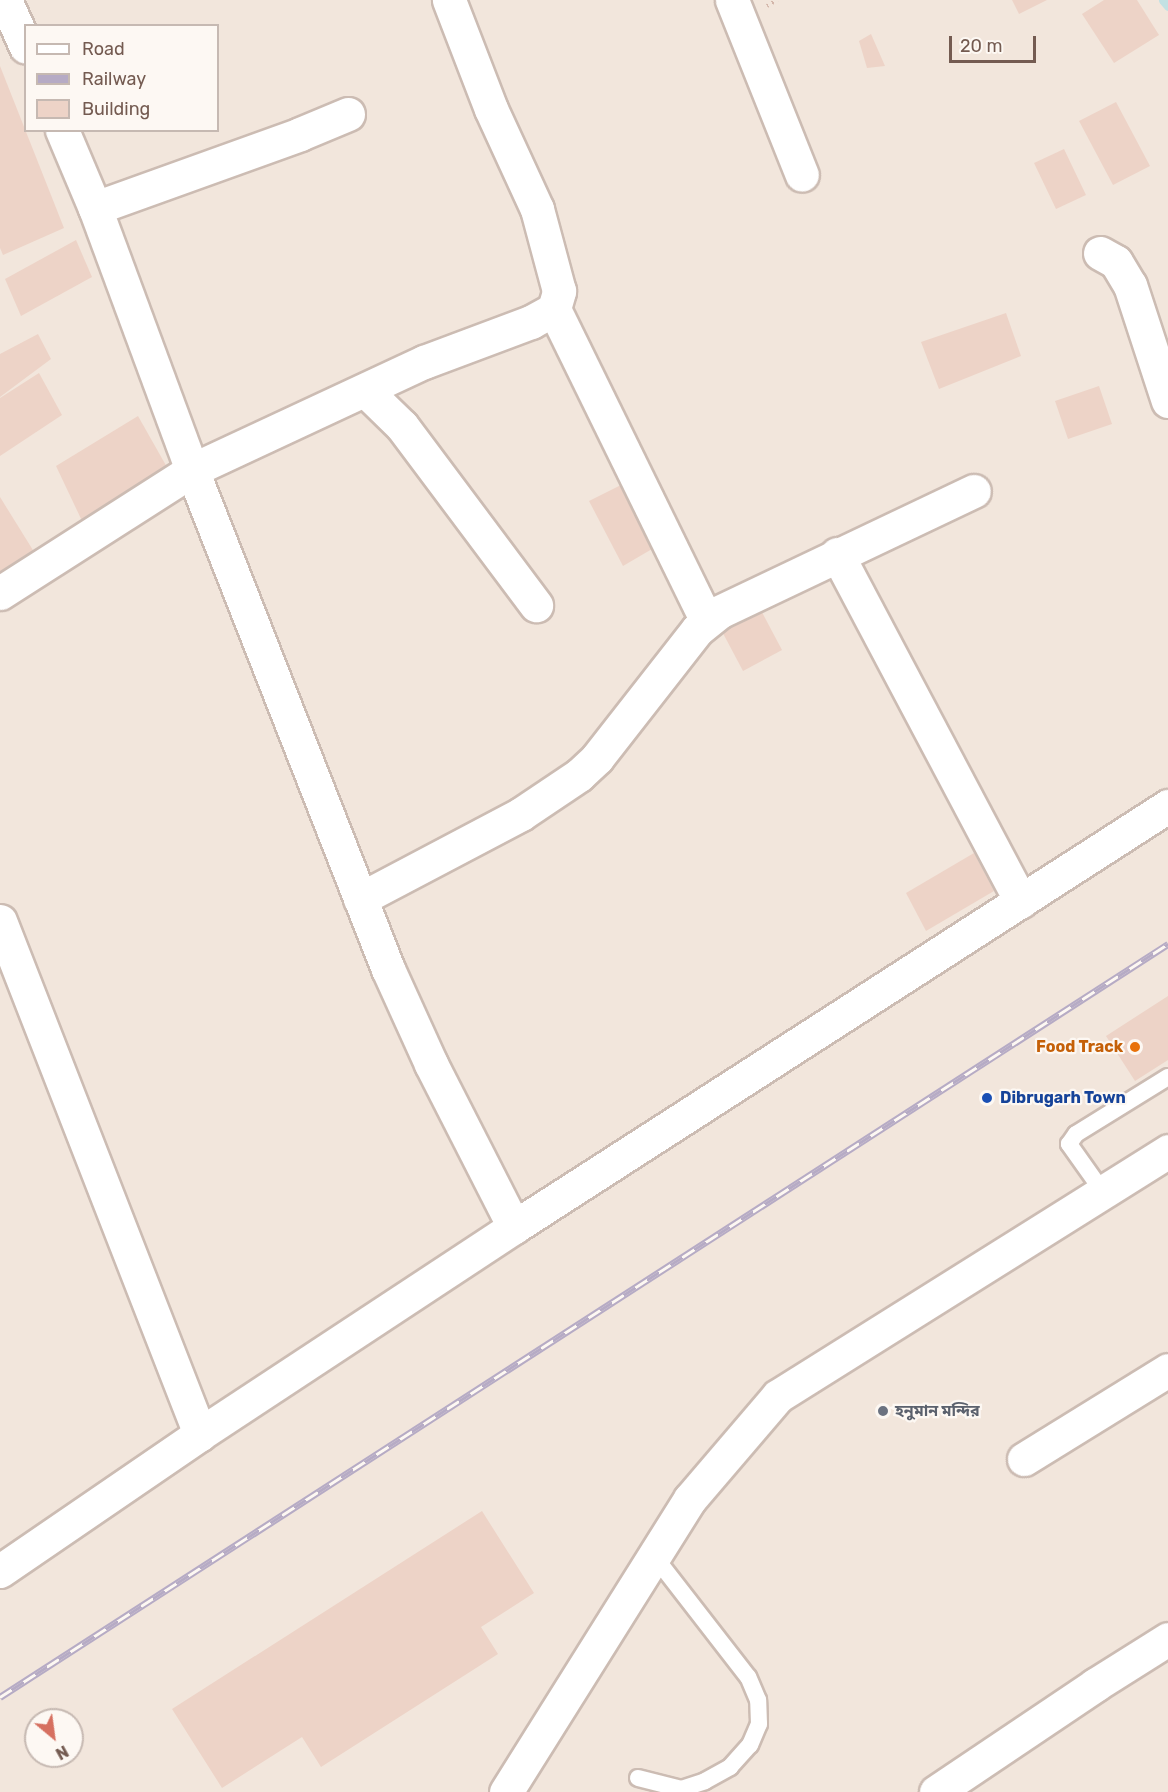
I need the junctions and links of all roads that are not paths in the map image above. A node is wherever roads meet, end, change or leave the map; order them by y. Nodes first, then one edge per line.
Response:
1 (5, 0) edge
2 (449, 0) edge
3 (732, 0) edge
4 (24, 43) edge
5 (348, 114) dead end
6 (63, 132) edge
7 (802, 175) dead end
8 (95, 208) junction
9 (1100, 253) dead end
10 (554, 309) junction
11 (366, 391) junction
12 (1168, 401) edge
13 (192, 470) junction
14 (974, 492) dead end
15 (837, 554) junction
16 (0, 593) edge
17 (536, 605) dead end
18 (707, 621) junction
19 (1168, 806) edge
20 (360, 899) junction
21 (1021, 901) junction
22 (0, 921) edge
23 (1168, 1077) edge
24 (1168, 1151) edge
25 (1103, 1192) junction
26 (514, 1227) junction
27 (1168, 1370) edge
28 (200, 1434) junction
29 (1024, 1459) dead end
30 (655, 1557) junction
31 (0, 1571) edge
32 (1168, 1639) edge
33 (638, 1778) dead end
34 (506, 1792) edge
35 (936, 1792) edge

1 - 4 street
2 - 10 street
3 - 7 street
5 - 8 street
6 - 8 street
8 - 13 street
9 - 12 street
10 - 11 street
10 - 18 street
11 - 13 street
11 - 17 street
13 - 16 street
13 - 20 street
14 - 15 street
15 - 18 street
15 - 21 street
18 - 20 street
19 - 21 street
20 - 26 street
21 - 26 street
22 - 28 street
23 - 25 lane
24 - 25 street
25 - 30 street
26 - 28 street
27 - 29 street
28 - 31 street
30 - 33 lane
30 - 34 street
32 - 35 street

